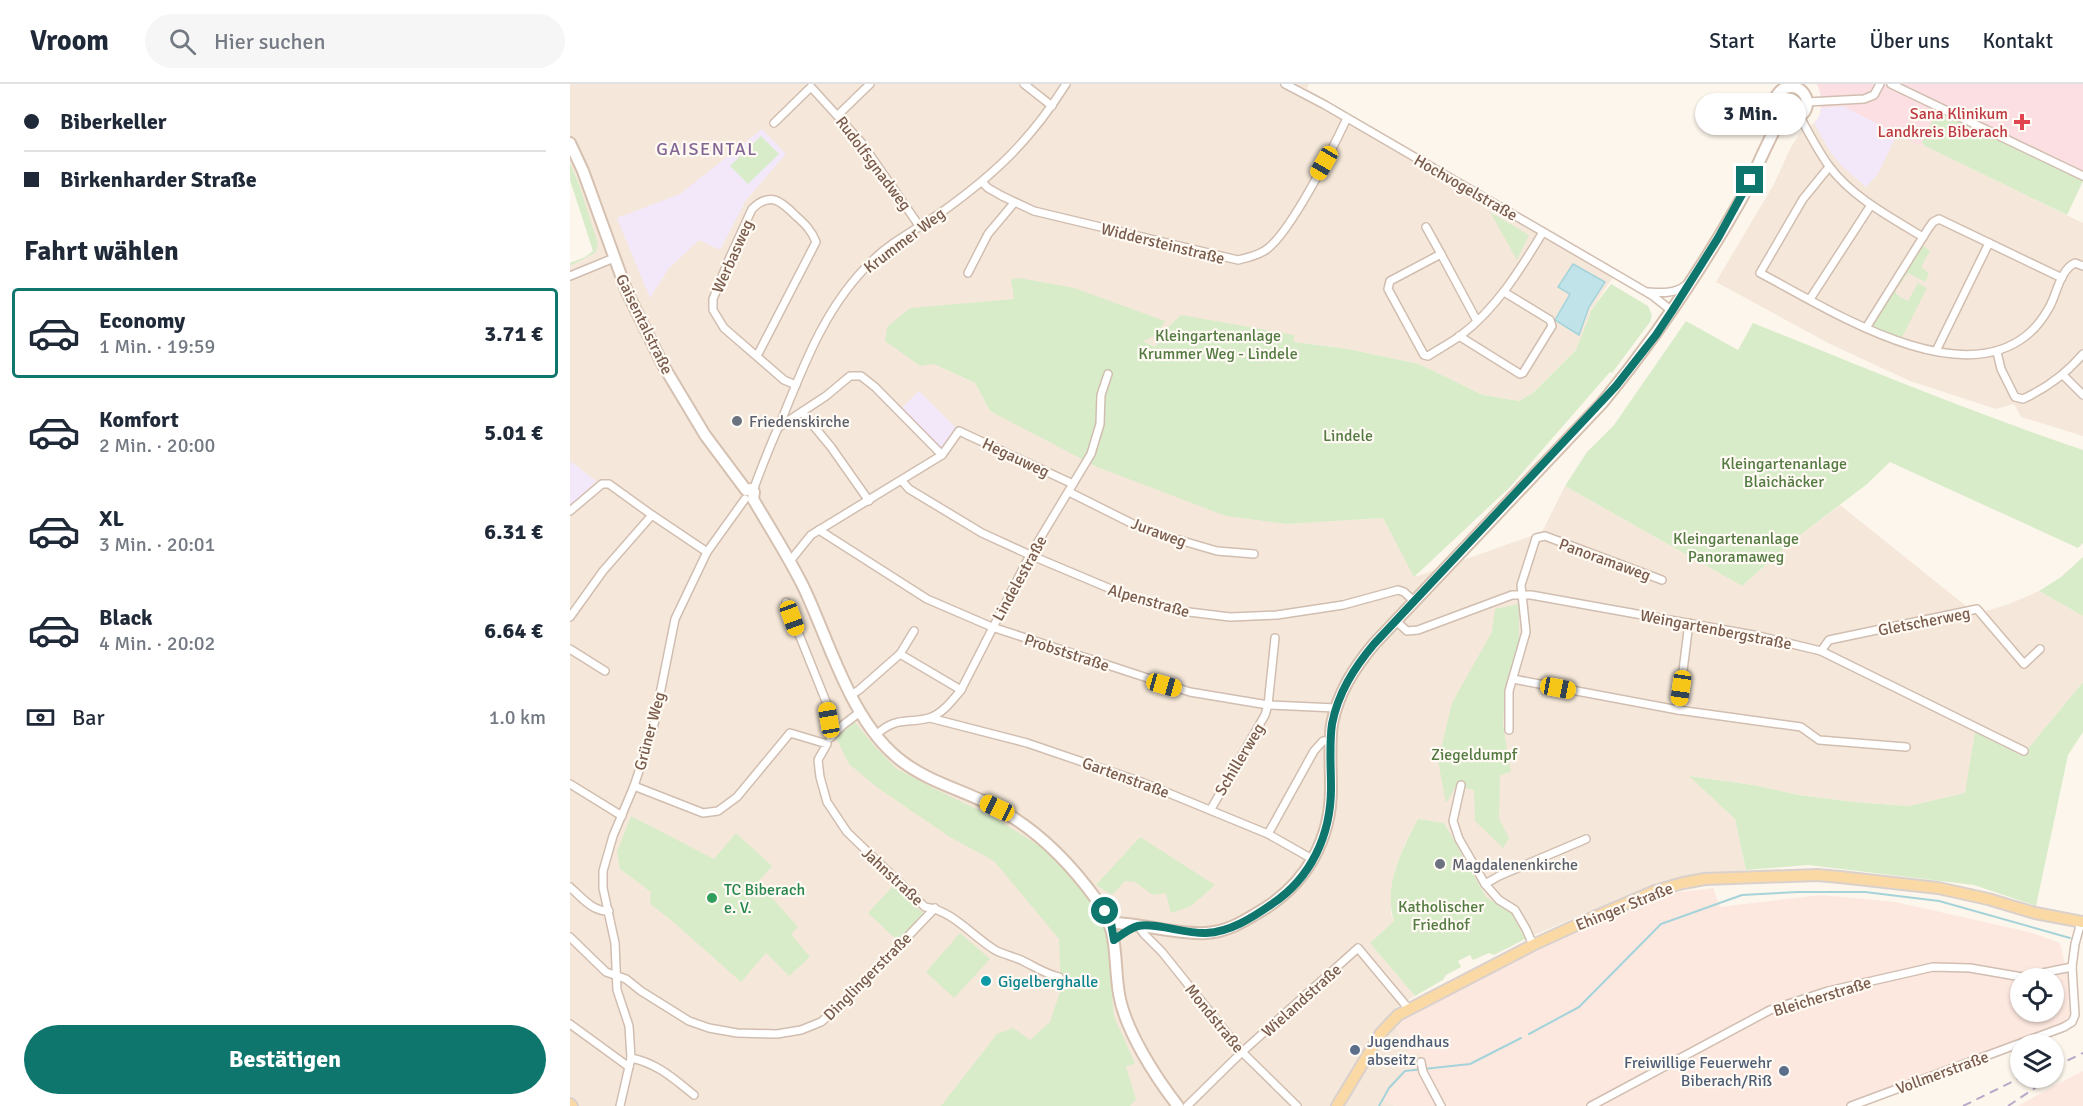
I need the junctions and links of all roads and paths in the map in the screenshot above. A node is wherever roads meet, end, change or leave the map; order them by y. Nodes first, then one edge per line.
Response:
1 (870, 84) edge
2 (1024, 84) edge
3 (1066, 84) edge
4 (1285, 84) edge
5 (1880, 84) edge
6 (1891, 84) edge
7 (1797, 86) edge
8 (1302, 87) edge
9 (1807, 102) junction
10 (1052, 106) junction
11 (838, 115) junction
12 (1782, 117) junction
13 (1800, 117) junction
14 (1347, 118) junction
15 (774, 123) dead end
16 (570, 143) edge
17 (1829, 166) junction
18 (2083, 176) edge
19 (982, 182) junction
20 (1014, 203) junction
21 (1871, 205) junction
22 (920, 227) junction
23 (1426, 227) dead end
24 (1542, 231) junction
25 (1923, 237) junction
26 (1989, 243) junction
27 (1441, 254) junction
28 (614, 258) junction
29 (2083, 266) edge
30 (968, 273) dead end
31 (570, 276) edge
32 (2062, 278) junction
33 (1690, 281) junction
34 (1504, 292) junction
35 (1646, 292) junction
36 (1810, 299) junction
37 (1672, 311) junction
38 (1477, 321) junction
39 (1866, 328) junction
40 (1459, 336) junction
41 (1936, 351) junction
42 (1996, 352) junction
43 (2083, 354) edge
44 (757, 356) junction
45 (1108, 374) dead end
46 (2063, 375) junction
47 (796, 385) junction
48 (2083, 395) edge
49 (802, 412) junction
50 (778, 427) junction
51 (942, 455) junction
52 (902, 481) junction
53 (1073, 484) junction
54 (1069, 492) junction
55 (749, 495) junction
56 (869, 501) junction
57 (570, 512) edge
58 (652, 515) junction
59 (819, 530) junction
60 (706, 552) junction
61 (1254, 554) dead end
62 (1030, 555) junction
63 (789, 561) junction
64 (1662, 580) dead end
65 (1522, 595) junction
66 (786, 602) dead end
67 (1415, 602) junction
68 (570, 617) edge
69 (1396, 621) junction
70 (1689, 624) junction
71 (992, 627) junction
72 (914, 631) dead end
73 (1275, 638) dead end
74 (570, 649) edge
75 (2040, 649) dead end
76 (1821, 651) junction
77 (900, 654) junction
78 (605, 670) dead end
79 (1513, 679) junction
80 (961, 690) junction
81 (851, 695) junction
82 (1269, 705) junction
83 (1336, 708) junction
84 (1678, 710) junction
85 (860, 712) junction
86 (930, 718) junction
87 (1509, 730) dead end
88 (876, 735) junction
89 (832, 736) junction
90 (1330, 741) junction
91 (827, 744) junction
92 (1906, 747) dead end
93 (2024, 751) dead end
94 (570, 784) edge
95 (1461, 785) dead end
96 (634, 786) junction
97 (1210, 809) junction
98 (622, 816) junction
99 (1268, 834) junction
100 (1586, 839) dead end
101 (1314, 860) junction
102 (1485, 884) junction
103 (570, 887) edge
104 (935, 908) junction
105 (609, 911) junction
106 (2082, 922) edge
107 (1111, 923) junction
108 (1138, 926) junction
109 (570, 938) edge
110 (1114, 940) junction
111 (1533, 945) junction
112 (2072, 967) junction
113 (616, 977) junction
114 (1059, 977) dead end
115 (1408, 1008) junction
116 (570, 1024) edge
117 (1242, 1052) junction
118 (631, 1058) junction
119 (1421, 1062) dead end
120 (629, 1068) junction
121 (694, 1095) dead end
122 (1604, 1103) edge
123 (620, 1106) edge
124 (1178, 1106) edge
125 (1187, 1106) edge
126 (1297, 1106) edge
127 (1337, 1106) edge
128 (1441, 1106) edge
129 (1591, 1106) edge
130 (1851, 1106) edge

1 - 11 street
2 - 10 street
3 - 10 street, Krummer Weg
4 - 8 street, Hochvogelstraße
5 - 9 street
6 - 18 street
7 - 9 main road
7 - 12 main road
8 - 14 street, Hochvogelstraße
9 - 13 main road
10 - 19 street, Krummer Weg
11 - 15 street, Rudolfsgnadweg
11 - 22 street, Rudolfsgnadweg
12 - 13 main road
12 - 33 main road
13 - 17 street
14 - 20 street, Widdersteinstraße
14 - 24 street, Hochvogelstraße
16 - 28 main road, Gaisentalstraße
17 - 21 street
17 - 36 street
19 - 20 street, Widdersteinstraße
19 - 22 street, Krummer Weg
20 - 30 street
21 - 25 street
21 - 36 street
22 - 47 street, Krummer Weg
23 - 27 street
24 - 34 street
24 - 35 street, Hochvogelstraße
25 - 26 street
25 - 39 street
26 - 32 street
26 - 41 street
27 - 38 street
27 - 40 street
28 - 31 street
28 - 55 main road, Gaisentalstraße
29 - 32 street
32 - 42 street
33 - 35 street
33 - 37 main road
34 - 38 street
34 - 40 street
35 - 37 street, Hochvogelstraße
36 - 39 street
37 - 67 main road
38 - 40 street
39 - 41 street
41 - 42 street
42 - 46 street
43 - 46 street
44 - 44 street, Werbasweg
44 - 47 street, Werbasweg
45 - 53 street, Lindelestraße
46 - 48 street
47 - 50 street, Krummer Weg
49 - 50 street
49 - 51 street
49 - 56 street
50 - 55 street, Krummer Weg
51 - 52 street
51 - 53 street, Hegauweg
52 - 56 street
52 - 62 street, Alpenstraße
53 - 54 street, Lindelestraße
54 - 61 street, Juraweg
54 - 62 street, Lindelestraße
55 - 60 street, Grüner Weg
55 - 63 main road, Gaisentalstraße
56 - 59 street
57 - 58 street
58 - 60 street
58 - 68 street
59 - 63 street
59 - 71 street, Probststraße
60 - 96 street, Grüner Weg
62 - 67 street, Alpenstraße
62 - 71 street, Lindelestraße
63 - 81 main road, Gaisentalstraße
64 - 65 street, Panoramaweg
65 - 69 street, Weingartenbergstraße
65 - 70 street, Weingartenbergstraße
65 - 79 street
66 - 89 street
67 - 69 main road
69 - 83 main road
70 - 76 street, Weingartenbergstraße
70 - 84 street
71 - 80 street, Lindelestraße
71 - 82 street, Probststraße
72 - 77 street
73 - 82 street, Schillerweg
74 - 78 street
75 - 76 street, Gletscherweg
76 - 93 street, Weingartenbergstraße
77 - 80 street
77 - 81 street
79 - 84 street
79 - 87 street
80 - 86 street, Lindelestraße
81 - 85 main road, Gaisentalstraße
82 - 83 street, Probststraße
82 - 97 street, Schillerweg
83 - 90 main road
84 - 92 street
85 - 88 main road, Gaisentalstraße
85 - 89 street, Jahnstraße
86 - 88 street, Lindelestraße
86 - 97 street, Gartenstraße
88 - 107 main road, Gaisentalstraße
89 - 91 street, Jahnstraße
90 - 99 street
90 - 101 main road
91 - 96 street
91 - 104 street, Jahnstraße
94 - 98 street
95 - 102 street
96 - 98 street, Grüner Weg
97 - 99 street, Gartenstraße
98 - 105 street, Grüner Weg
99 - 101 street, Gartenstraße
100 - 102 street
101 - 108 main road
102 - 111 street
103 - 105 street
104 - 113 street, Dinglingerstraße
104 - 114 street, Jahnstraße
105 - 113 street, Grüner Weg
106 - 111 main road, Ehinger Straße
106 - 112 street, Vollmerstraße
107 - 108 main road
107 - 110 main road
108 - 110 main road
108 - 117 street, Mondstraße
109 - 113 street, Dinglingerstraße
110 - 124 main road
111 - 115 main road, Ehinger Straße
112 - 122 street, Bleicherstraße
112 - 130 street, Vollmerstraße
113 - 118 street, Grüner Weg
115 - 117 street, Wielandstraße
115 - 127 main road, Ehinger Straße
116 - 120 street
117 - 125 street, Wielandstraße
117 - 126 street, Mondstraße
118 - 120 street, Grüner Weg
118 - 121 street
119 - 128 street
120 - 123 street, Grüner Weg
122 - 129 street, Bleicherstraße

